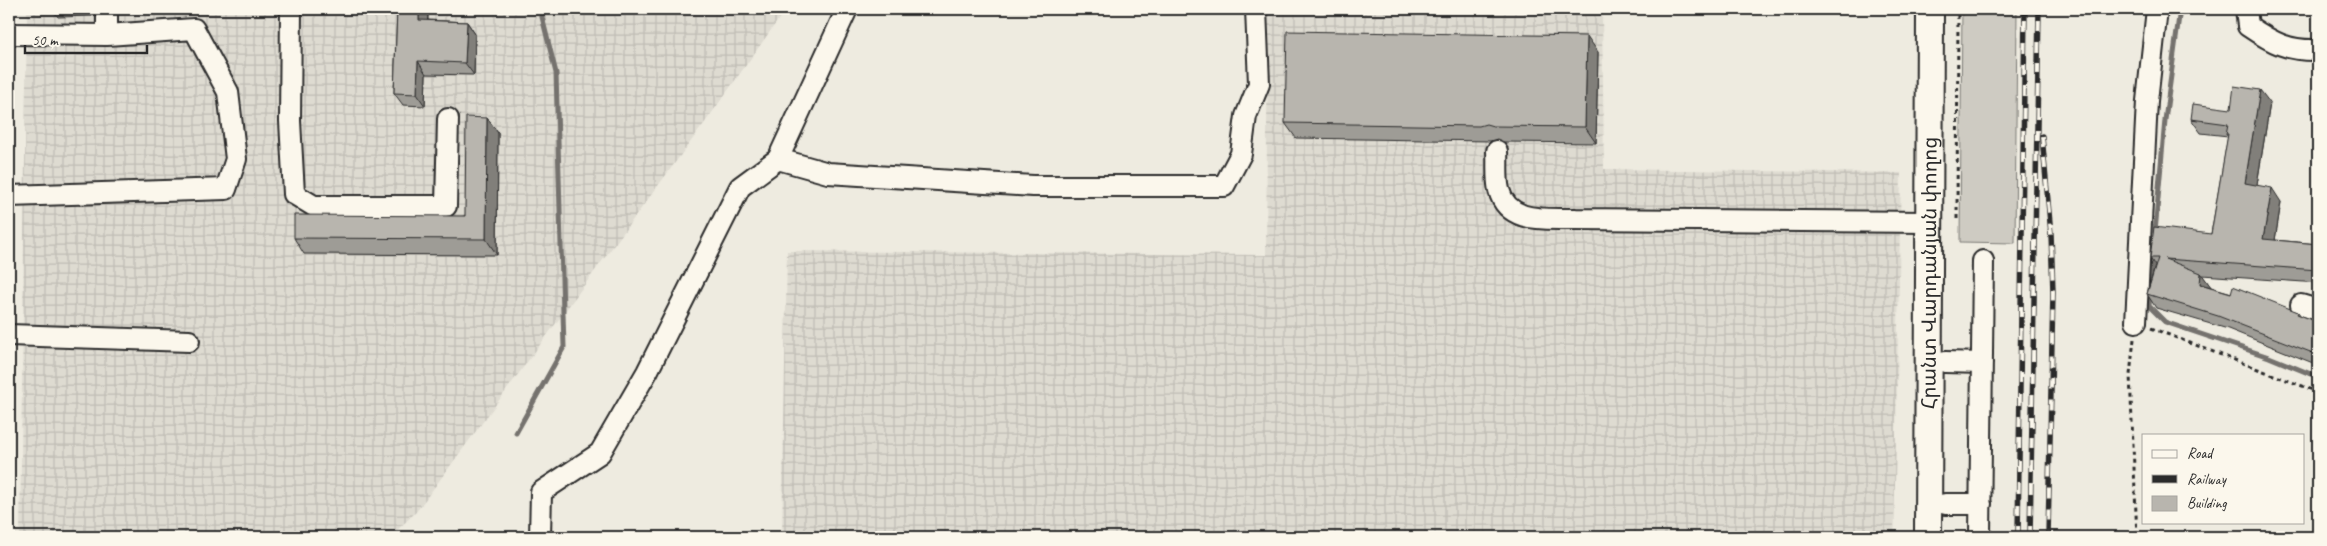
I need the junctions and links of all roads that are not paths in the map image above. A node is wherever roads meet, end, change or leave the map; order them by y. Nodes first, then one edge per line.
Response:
1 (107, 9) edge
2 (291, 9) edge
3 (847, 9) edge
4 (1256, 9) edge
5 (1930, 9) edge
6 (1946, 9) edge
7 (2157, 9) edge
8 (2246, 9) edge
9 (9, 34) edge
10 (107, 35) junction
11 (2318, 50) edge
12 (448, 120) dead end
13 (1497, 151) dead end
14 (778, 159) junction
15 (9, 196) edge
16 (1929, 222) junction
17 (1983, 261) dead end
18 (2136, 322) road end
19 (9, 336) edge
20 (189, 341) dead end
21 (1945, 362) junction
22 (1982, 363) junction
23 (1945, 504) junction
24 (1981, 504) junction
25 (540, 537) edge
26 (1928, 537) edge
27 (1945, 537) edge
28 (1980, 537) edge

1 - 10 street
2 - 12 street
3 - 14 street
4 - 14 street
5 - 16 main road, Հրանտ Վարդանյան փողոց
6 - 21 main road, Հրանտ Վարդանյան փողոց
7 - 18 street
8 - 11 street
9 - 10 street
10 - 15 street
13 - 16 street
14 - 25 street
16 - 26 main road, Հրանտ Վարդանյան փողոց
17 - 22 street
19 - 20 street
21 - 22 street
21 - 23 main road, Հրանտ Վարդանյան փողոց
22 - 24 street
23 - 24 street
23 - 27 main road, Հրանտ Վարդանյան փողոց
24 - 28 street

